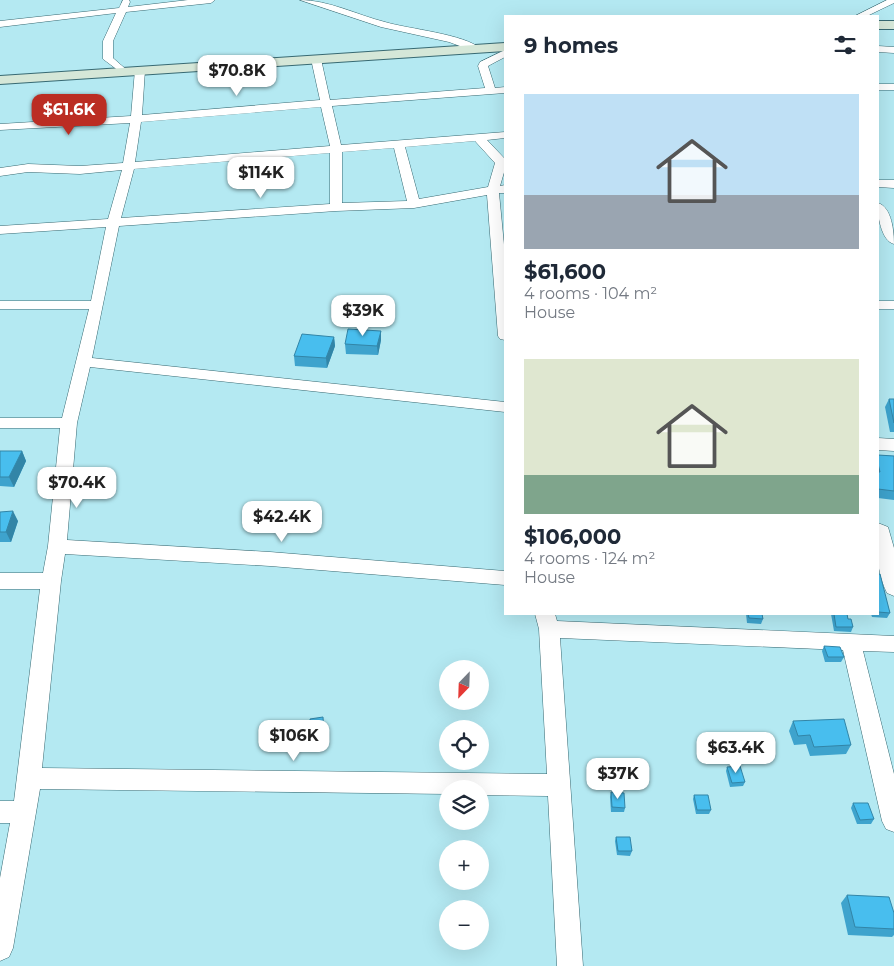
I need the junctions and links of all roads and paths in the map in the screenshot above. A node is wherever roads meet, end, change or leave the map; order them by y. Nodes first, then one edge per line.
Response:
1 (128, 0) edge
2 (211, 0) edge
3 (304, 0) edge
4 (894, 0) edge
5 (882, 6) junction
6 (894, 7) edge
7 (121, 10) junction
8 (862, 15) edge
9 (0, 24) edge
10 (504, 47) edge
11 (476, 49) junction
12 (879, 49) edge
13 (894, 50) edge
14 (504, 53) edge
15 (316, 59) junction
16 (131, 71) junction
17 (0, 80) edge
18 (879, 86) edge
19 (894, 87) edge
20 (491, 91) junction
21 (504, 92) edge
22 (326, 103) junction
23 (136, 119) junction
24 (0, 127) edge
25 (504, 135) edge
26 (477, 137) junction
27 (399, 144) junction
28 (336, 148) junction
29 (129, 165) junction
30 (0, 172) edge
31 (879, 184) edge
32 (894, 184) edge
33 (499, 190) edge
34 (414, 204) junction
35 (336, 207) junction
36 (879, 209) edge
37 (113, 224) junction
38 (0, 230) edge
39 (894, 240) edge
40 (879, 241) edge
41 (0, 305) edge
42 (97, 305) junction
43 (879, 305) edge
44 (894, 305) edge
45 (504, 312) edge
46 (83, 362) junction
47 (504, 407) edge
48 (0, 423) edge
49 (69, 423) junction
50 (879, 444) edge
51 (894, 445) edge
52 (879, 531) edge
53 (57, 546) junction
54 (504, 578) edge
55 (0, 581) edge
56 (51, 581) junction
57 (894, 588) edge
58 (547, 621) edge
59 (852, 642) junction
60 (894, 644) edge
61 (30, 778) junction
62 (557, 785) junction
63 (0, 812) edge
64 (24, 812) junction
65 (894, 821) edge
66 (0, 948) edge
67 (570, 966) edge

1 - 7 street
2 - 7 street
3 - 11 street
4 - 5 street
5 - 6 street
5 - 8 street
7 - 9 street
7 - 16 street
10 - 11 street
11 - 15 street
12 - 13 street
14 - 20 street
15 - 16 street
15 - 22 street
16 - 17 street
16 - 23 street
18 - 19 street
20 - 21 street
20 - 22 street
22 - 23 street
22 - 28 street
23 - 24 street
23 - 29 street
25 - 26 street
26 - 27 street
26 - 33 street
27 - 28 street
27 - 34 street
28 - 29 street
28 - 35 street
29 - 30 street
29 - 37 street
31 - 32 street
33 - 34 street
33 - 45 street
34 - 35 street
35 - 37 street
36 - 39 street
37 - 38 street
37 - 42 street
39 - 40 street
41 - 42 street
42 - 46 street
43 - 44 street
46 - 47 street
46 - 49 street
48 - 49 street
49 - 53 street
50 - 51 street
52 - 57 street
53 - 54 street
53 - 56 street
55 - 56 street
56 - 61 street
58 - 59 street
58 - 62 street
59 - 60 street
59 - 65 street
61 - 62 street
61 - 64 street
62 - 67 street
63 - 64 street
64 - 66 street

